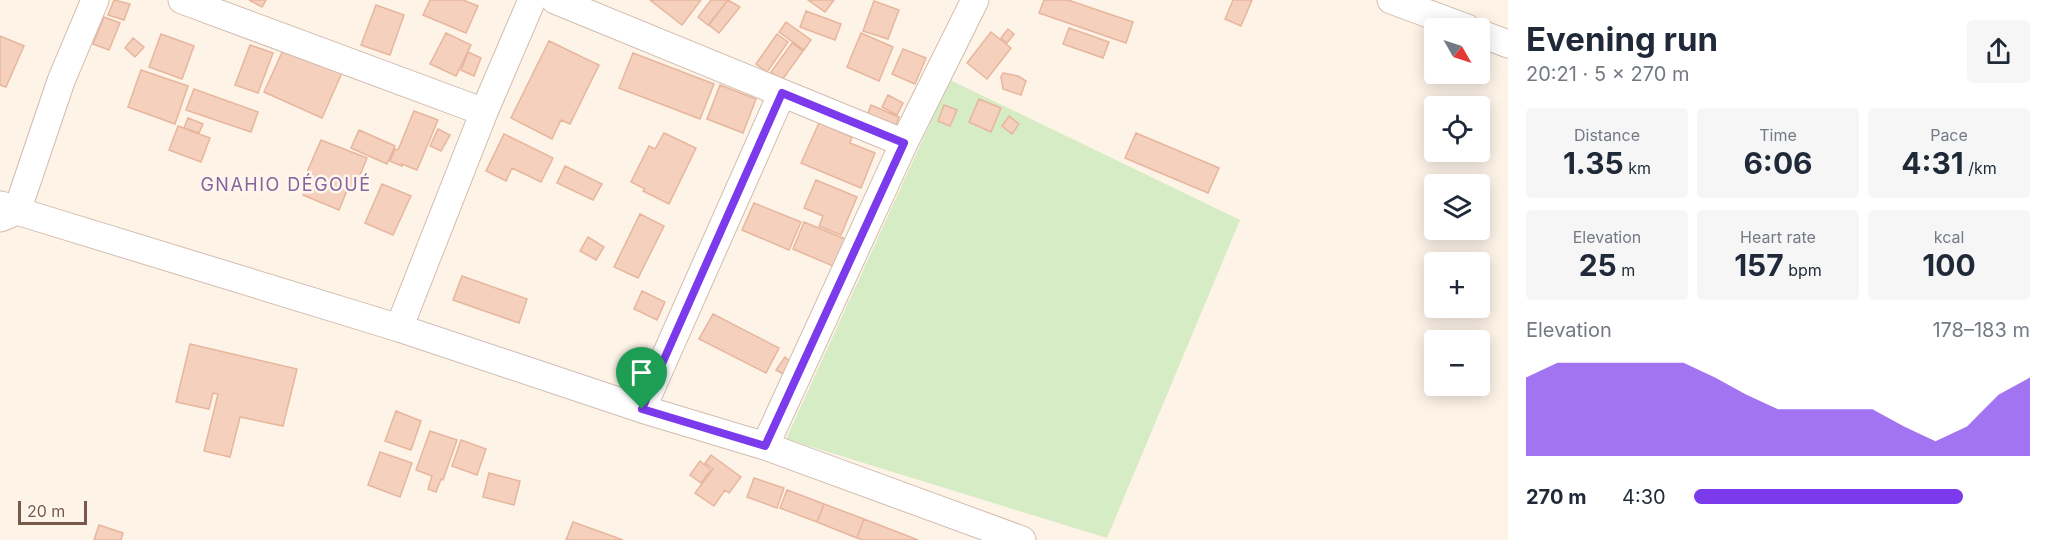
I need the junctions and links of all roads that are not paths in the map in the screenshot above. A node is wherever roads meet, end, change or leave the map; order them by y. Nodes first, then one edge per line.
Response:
1 (95, 0) edge
2 (182, 0) edge
3 (532, 0) edge
4 (555, 0) edge
5 (975, 0) edge
6 (1391, 0) edge
7 (1440, 18) edge
8 (1490, 37) edge
9 (1508, 44) edge
10 (782, 93) junction
11 (484, 112) junction
12 (904, 143) junction
13 (6, 211) edge
14 (399, 328) junction
15 (642, 409) junction
16 (765, 446) junction
17 (1022, 540) edge

1 - 13 street
2 - 11 street
3 - 11 street
4 - 10 street
5 - 12 street
6 - 7 street
8 - 9 street
10 - 12 street
10 - 15 street
11 - 14 street
12 - 16 street
13 - 14 street
14 - 15 street
15 - 16 street
16 - 17 street

